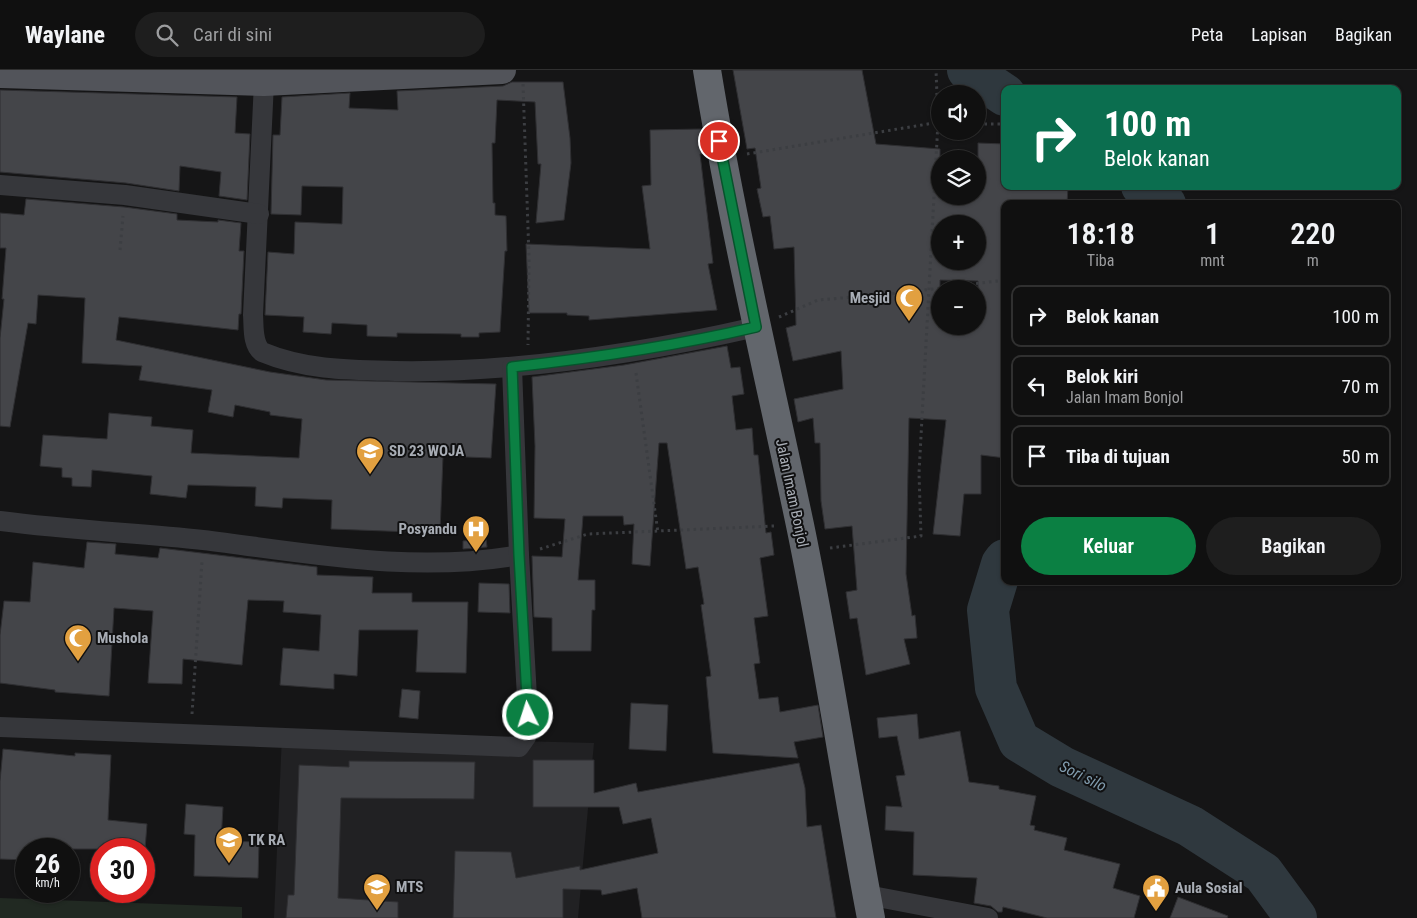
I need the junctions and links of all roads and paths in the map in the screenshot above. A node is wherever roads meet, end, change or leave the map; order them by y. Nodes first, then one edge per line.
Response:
1 (707, 70) edge
2 (936, 70) edge
3 (0, 74) edge
4 (513, 74) edge
5 (264, 82) junction
6 (937, 85) edge
7 (931, 124) edge
8 (986, 124) edge
9 (1001, 124) edge
10 (938, 140) edge
11 (722, 158) junction
12 (0, 185) edge
13 (125, 195) junction
14 (259, 214) junction
15 (120, 250) dead end
16 (1001, 281) edge
17 (930, 290) junction
18 (756, 327) junction
19 (634, 352) junction
20 (520, 366) junction
21 (0, 521) edge
22 (800, 525) junction
23 (658, 533) junction
24 (204, 540) junction
25 (805, 552) junction
26 (519, 555) junction
27 (0, 727) edge
28 (191, 734) junction
29 (869, 906) edge
30 (988, 918) edge

1 - 11 highway, Jalan Imam Bonjol
2 - 6 path
3 - 5 main road
4 - 5 main road
4 - 20 path
5 - 14 street
7 - 11 path
8 - 9 path
10 - 17 path
11 - 18 highway, Jalan Imam Bonjol
12 - 13 street
13 - 14 street
13 - 15 path
14 - 20 street
16 - 17 path
17 - 18 path
17 - 25 path
18 - 19 street
18 - 22 highway, Jalan Imam Bonjol
19 - 20 street
19 - 23 path
20 - 26 street
21 - 24 street
22 - 23 path
22 - 25 highway, Jalan Imam Bonjol
23 - 26 path
24 - 26 street
24 - 28 path
25 - 29 highway, Jalan Imam Bonjol
26 - 28 street
27 - 28 street
29 - 30 street

